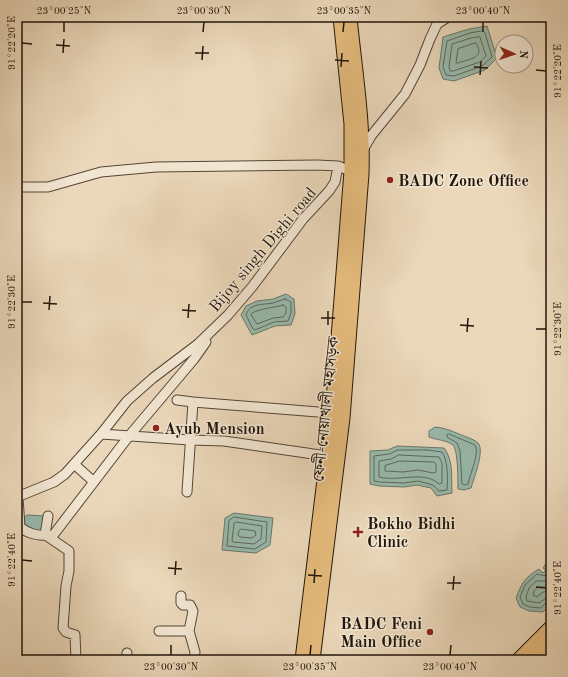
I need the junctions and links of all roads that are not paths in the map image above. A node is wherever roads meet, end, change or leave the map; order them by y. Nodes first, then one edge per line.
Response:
1 (340, 17) edge
2 (350, 17) edge
3 (448, 17) edge
4 (363, 151) junction
5 (338, 166) junction
6 (351, 171) junction
7 (17, 187) edge
8 (216, 332) dead end
9 (177, 400) dead end
10 (193, 402) junction
11 (318, 412) dead end
12 (101, 434) junction
13 (129, 436) junction
14 (190, 440) junction
15 (327, 456) junction
16 (74, 464) junction
17 (94, 482) junction
18 (187, 492) dead end
19 (18, 497) edge
20 (48, 516) dead end
21 (20, 527) junction
22 (48, 536) junction
23 (17, 537) edge
24 (181, 596) dead end
25 (551, 627) edge
26 (189, 630) junction
27 (159, 631) dead end
28 (551, 643) edge
29 (517, 659) edge
30 (76, 660) edge
31 (194, 660) edge
32 (302, 660) edge
33 (313, 660) edge
34 (534, 660) edge

1 - 6 highway, ফেনী-নোয়াখালী মহাসড়ক
2 - 4 highway, ফেনী-নোয়াখালী মহাসড়ক
3 - 4 street
4 - 6 street
4 - 33 highway, ফেনী-নোয়াখালী মহাসড়ক
5 - 6 street
5 - 7 street
5 - 12 street, Bijoy singh Dighi road
6 - 15 highway, ফেনী-নোয়াখালী মহাসড়ক
8 - 13 street
9 - 10 street
10 - 11 street
10 - 14 street
12 - 13 street
12 - 16 street, Bijoy singh Dighi road
13 - 14 street
13 - 17 street
14 - 15 street
14 - 18 street
15 - 32 highway, ফেনী-নোয়াখালী মহাসড়ক
16 - 17 street
16 - 19 street, Bijoy singh Dighi road
17 - 22 street
19 - 21 street
20 - 22 street
21 - 22 street
21 - 23 street
22 - 30 street
24 - 26 street
25 - 29 highway
26 - 27 street
26 - 31 street
28 - 34 highway

